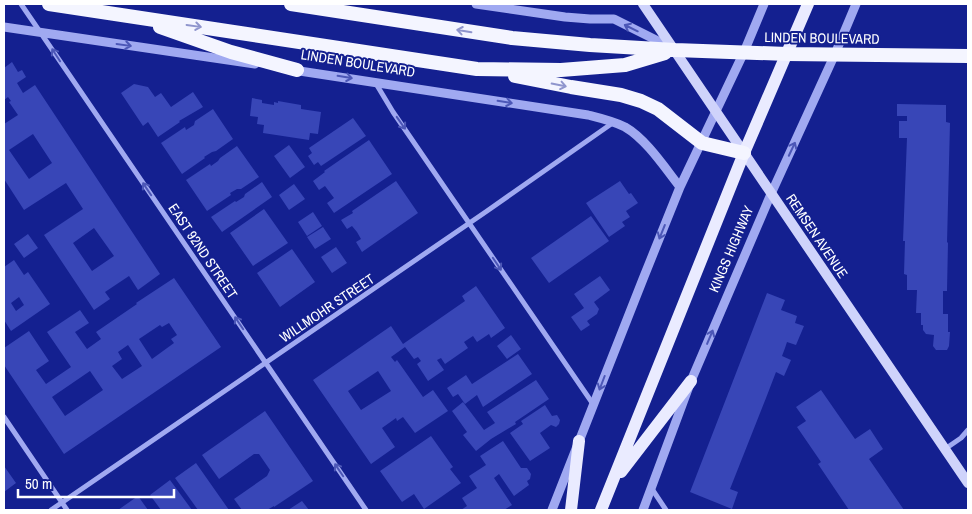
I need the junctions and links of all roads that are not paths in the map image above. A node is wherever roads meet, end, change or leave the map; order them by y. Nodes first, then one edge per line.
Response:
1 (21, 4) edge
2 (48, 4) edge
3 (292, 4) edge
4 (476, 4) edge
5 (643, 4) edge
6 (764, 4) edge
7 (808, 4) edge
8 (856, 4) edge
9 (129, 16) junction
10 (4, 27) edge
11 (41, 33) junction
12 (675, 50) junction
13 (744, 52) junction
14 (787, 54) junction
15 (835, 54) junction
16 (968, 56) edge
17 (477, 69) junction
18 (297, 70) junction
19 (375, 82) junction
20 (716, 112) junction
21 (615, 122) junction
22 (702, 144) junction
23 (744, 153) junction
24 (680, 187) junction
25 (771, 194) junction
26 (470, 224) junction
27 (266, 364) junction
28 (691, 381) junction
29 (594, 405) junction
30 (4, 417) edge
31 (968, 430) edge
32 (579, 441) junction
33 (945, 449) junction
34 (968, 483) edge
35 (612, 484) junction
36 (652, 489) junction
37 (62, 502) junction
38 (51, 510) edge
39 (67, 510) edge
40 (366, 510) edge
41 (552, 510) edge
42 (571, 510) edge
43 (602, 510) edge
44 (643, 510) edge
45 (666, 510) edge

1 - 11 street, EAST 92ND STREET
2 - 9 highway, LINDEN BOULEVARD
12 -> 3 highway, LINDEN BOULEVARD
12 -> 4 street, LINDEN BOULEVARD
5 - 12 main road, REMSEN AVENUE
6 - 13 street
7 - 14 main road, KINGS HIGHWAY
8 - 15 street, KINGS HIGHWAY
9 -> 17 highway, LINDEN BOULEVARD
9 - 18 highway
10 - 11 street, LINDEN BOULEVARD
11 -> 18 street, LINDEN BOULEVARD
27 -> 11 street, EAST 92ND STREET
12 - 13 highway, LINDEN BOULEVARD
12 - 17 highway, LINDEN BOULEVARD
12 - 20 main road, REMSEN AVENUE
13 - 14 highway, LINDEN BOULEVARD
13 - 20 street
14 - 15 highway, LINDEN BOULEVARD
14 - 23 main road, KINGS HIGHWAY
15 - 16 highway, LINDEN BOULEVARD
25 -> 15 street, KINGS HIGHWAY
17 -> 22 highway
18 -> 19 street, LINDEN BOULEVARD
19 -> 21 street, LINDEN BOULEVARD
19 -> 26 street
20 - 22 street
20 - 23 main road, REMSEN AVENUE
21 - 24 street, LINDEN BOULEVARD
21 - 26 street, WILLMOHR STREET
22 - 23 highway
22 - 24 street
23 - 25 main road, REMSEN AVENUE
23 - 35 main road, KINGS HIGHWAY
24 -> 29 street
28 -> 25 street, KINGS HIGHWAY
25 - 33 main road, REMSEN AVENUE
26 - 27 street, WILLMOHR STREET
26 -> 29 street
27 - 37 street, WILLMOHR STREET
40 -> 27 street, EAST 92ND STREET
28 - 35 main road
28 - 36 street, KINGS HIGHWAY
29 - 32 street
30 - 37 street
31 - 33 street
32 - 41 street
32 - 42 main road
33 - 34 main road, REMSEN AVENUE
35 - 43 main road, KINGS HIGHWAY
36 - 44 street, KINGS HIGHWAY
36 - 45 street
37 - 38 street, WILLMOHR STREET
37 - 39 street

